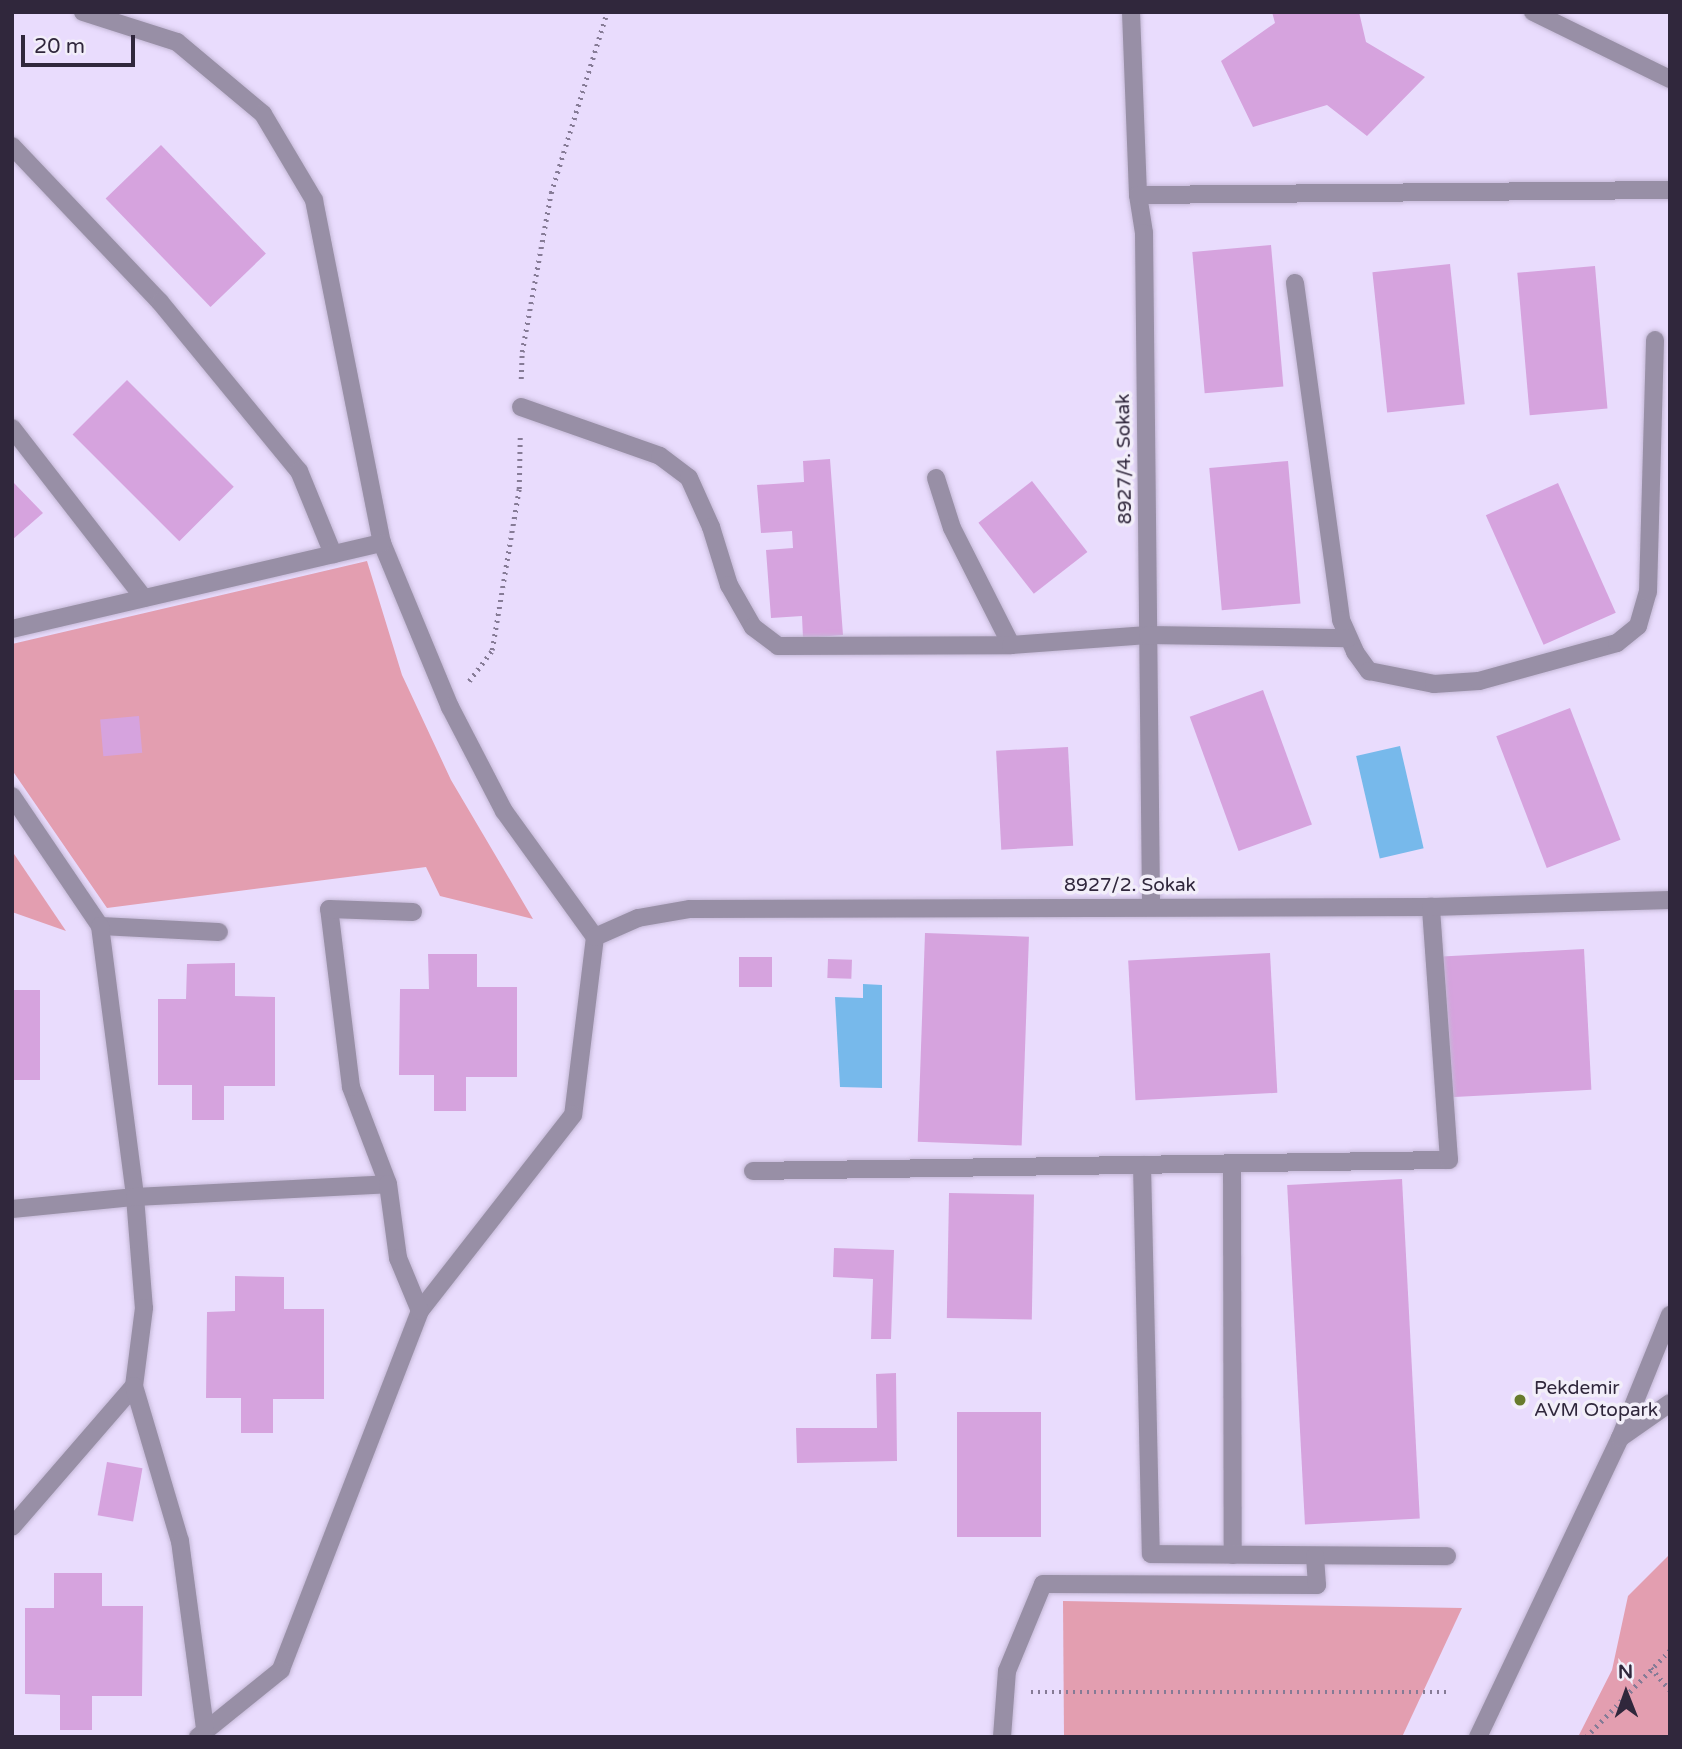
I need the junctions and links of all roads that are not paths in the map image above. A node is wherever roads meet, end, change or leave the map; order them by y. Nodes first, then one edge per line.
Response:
1 (83, 12) edge
2 (1130, 12) edge
3 (1533, 12) edge
4 (1670, 79) edge
5 (12, 146) edge
6 (1670, 190) edge
7 (1138, 195) junction
8 (1295, 283) dead end
9 (1655, 340) dead end
10 (520, 407) road end
11 (12, 428) edge
12 (936, 478) dead end
13 (382, 543) junction
14 (333, 554) junction
15 (145, 598) junction
16 (12, 629) edge
17 (1148, 635) junction
18 (1349, 638) junction
19 (1011, 645) junction
20 (12, 796) edge
21 (1670, 900) edge
22 (1151, 907) junction
23 (1431, 907) junction
24 (413, 912) dead end
25 (100, 926) junction
26 (219, 932) dead end
27 (595, 937) junction
28 (1232, 1163) junction
29 (1142, 1165) junction
30 (753, 1171) dead end
31 (388, 1184) junction
32 (135, 1197) junction
33 (12, 1209) edge
34 (420, 1311) junction
35 (1670, 1315) edge
36 (134, 1386) junction
37 (1670, 1403) edge
38 (1620, 1438) junction
39 (12, 1527) edge
40 (1233, 1555) junction
41 (1315, 1556) junction
42 (1447, 1556) dead end
43 (201, 1732) edge
44 (1484, 1734) edge
45 (1002, 1737) edge

1 - 13 street
2 - 7 street, 8927/4. Sokak
3 - 4 street
5 - 14 street
6 - 7 street
7 - 17 street, 8927/4. Sokak
8 - 18 street
9 - 18 street
10 - 19 street
11 - 15 street
12 - 19 street
13 - 14 street
13 - 27 street
14 - 15 street
15 - 16 street
17 - 18 street
17 - 19 street
17 - 22 street, 8927/4. Sokak
20 - 25 street
21 - 23 street, 8927/2. Sokak
22 - 23 street, 8927/2. Sokak
22 - 27 street, 8927/2. Sokak
23 - 28 street
24 - 31 street
25 - 26 street
25 - 32 street
27 - 34 street
28 - 29 street
28 - 40 street
29 - 30 street
29 - 40 street
31 - 32 street
31 - 34 street
32 - 33 street
32 - 36 street
34 - 43 street
35 - 38 street
36 - 39 street
36 - 43 street
37 - 38 street
38 - 44 street
40 - 41 street
41 - 42 street
41 - 45 street

